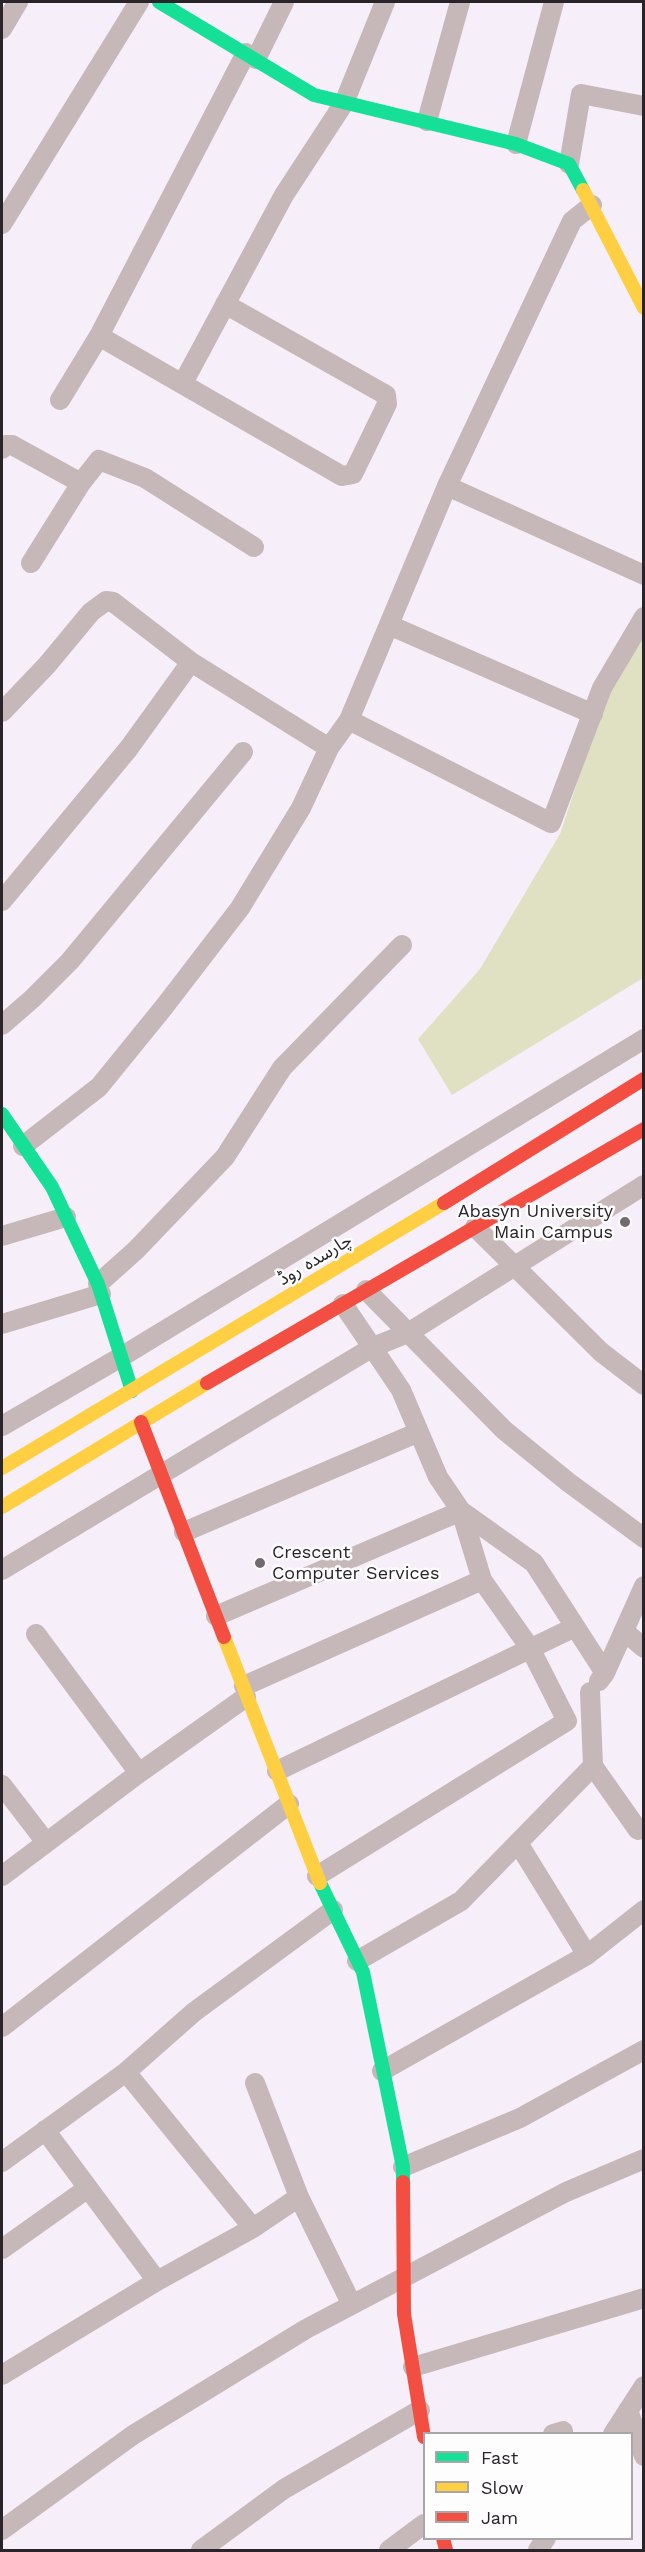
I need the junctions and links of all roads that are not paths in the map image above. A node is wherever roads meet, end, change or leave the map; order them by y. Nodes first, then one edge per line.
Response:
1 (18, 2) edge
2 (139, 2) edge
3 (159, 2) edge
4 (284, 2) edge
5 (385, 2) edge
6 (460, 2) edge
7 (554, 2) edge
8 (2, 29) edge
9 (251, 56) junction
10 (344, 103) junction
11 (643, 103) edge
12 (427, 121) junction
13 (516, 144) junction
14 (569, 164) junction
15 (592, 205) junction
16 (2, 224) edge
17 (225, 304) junction
18 (644, 308) edge
19 (99, 336) junction
20 (183, 383) junction
21 (60, 400) dead end
22 (2, 449) edge
23 (81, 483) junction
24 (447, 486) junction
25 (254, 547) dead end
26 (31, 563) dead end
27 (644, 576) edge
28 (644, 617) edge
29 (389, 625) junction
30 (191, 662) junction
31 (2, 712) edge
32 (592, 714) junction
33 (349, 720) junction
34 (329, 748) junction
35 (243, 752) dead end
36 (2, 901) edge
37 (402, 945) dead end
38 (2, 1025) edge
39 (644, 1039) edge
40 (644, 1079) edge
41 (2, 1114) edge
42 (644, 1129) edge
43 (23, 1146) junction
44 (644, 1185) edge
45 (66, 1217) junction
46 (475, 1227) junction
47 (2, 1236) edge
48 (513, 1265) junction
49 (99, 1289) junction
50 (366, 1290) junction
51 (343, 1304) junction
52 (2, 1324) edge
53 (408, 1333) junction
54 (373, 1347) junction
55 (121, 1357) junction
56 (644, 1385) edge
57 (132, 1391) junction
58 (141, 1422) junction
59 (2, 1426) edge
60 (419, 1432) junction
61 (2, 1468) edge
62 (161, 1473) junction
63 (2, 1507) edge
64 (461, 1511) junction
65 (184, 1532) junction
66 (644, 1538) edge
67 (2, 1570) edge
68 (482, 1580) junction
69 (644, 1586) edge
70 (216, 1616) junction
71 (575, 1627) junction
72 (624, 1631) junction
73 (36, 1634) dead end
74 (530, 1648) junction
75 (644, 1648) edge
76 (605, 1673) junction
77 (245, 1692) junction
78 (590, 1692) junction
79 (567, 1721) junction
80 (593, 1766) junction
81 (277, 1771) junction
82 (139, 1773) junction
83 (2, 1785) edge
84 (289, 1804) junction
85 (638, 1830) dead end
86 (45, 1841) junction
87 (518, 1843) junction
88 (2, 1876) edge
89 (317, 1876) junction
90 (333, 1910) junction
91 (644, 1910) edge
92 (587, 1955) junction
93 (357, 1961) junction
94 (2, 2027) edge
95 (644, 2050) edge
96 (382, 2071) junction
97 (126, 2072) junction
98 (255, 2083) dead end
99 (45, 2130) junction
100 (644, 2159) edge
101 (2, 2162) edge
102 (403, 2167) junction
103 (88, 2188) junction
104 (299, 2198) junction
105 (253, 2228) junction
106 (2, 2248) edge
107 (402, 2276) junction
108 (157, 2281) junction
109 (644, 2298) edge
110 (351, 2304) junction
111 (413, 2367) junction
112 (2, 2375) edge
113 (644, 2386) edge
114 (420, 2410) junction
115 (628, 2410) junction
116 (423, 2432) edge
117 (614, 2432) edge
118 (642, 2446) edge
119 (423, 2525) edge
120 (2, 2530) edge
121 (201, 2550) edge
122 (389, 2550) edge

1 - 8 street
2 - 16 street
3 - 9 main road
4 - 9 street
5 - 10 street
6 - 12 street
7 - 13 street
9 - 10 main road
9 - 19 street
10 - 12 main road
10 - 17 street
11 - 14 street
12 - 13 main road
13 - 14 main road
14 - 15 main road
15 - 18 main road
15 - 24 street
17 - 20 street
17 - 20 street
19 - 20 street
19 - 21 street
22 - 23 street
23 - 25 street
23 - 26 street
24 - 27 street
24 - 29 street
28 - 32 street
29 - 32 street
29 - 33 street
30 - 31 street
30 - 34 street
30 - 36 street
32 - 33 street
33 - 34 street
34 - 43 street
35 - 38 street
37 - 49 street
39 - 55 street
40 - 57 main road, چارسدہ روڈ
41 - 43 main road
42 - 46 main road
43 - 45 main road
44 - 48 street
45 - 47 street
45 - 49 main road
46 - 48 street
46 - 50 main road
48 - 53 street
48 - 56 street
49 - 52 street
49 - 55 main road
50 - 51 main road
50 - 53 street
51 - 54 street
51 - 58 main road
53 - 54 street
53 - 66 street
54 - 60 street
54 - 62 street
55 - 57 main road
55 - 59 street
57 - 61 main road, چارسدہ روڈ
58 - 62 main road
58 - 63 main road
60 - 64 street
60 - 65 street
62 - 65 main road
62 - 67 street
64 - 68 street
64 - 70 street
64 - 71 street
65 - 70 main road
68 - 74 street
68 - 77 street
69 - 72 street
70 - 77 main road
71 - 74 street
71 - 76 street
72 - 75 street
72 - 76 street
73 - 82 street
74 - 79 street
74 - 81 street
76 - 78 street
77 - 81 main road
77 - 82 street
78 - 79 street
78 - 80 street
79 - 89 street
80 - 85 street
80 - 87 street
81 - 84 main road
82 - 86 street
83 - 86 street
84 - 89 main road
84 - 94 street
86 - 88 street
87 - 92 street
87 - 93 street
89 - 90 main road
90 - 93 main road
90 - 97 street
91 - 92 street
92 - 96 street
93 - 96 main road
95 - 102 street
96 - 102 main road
97 - 99 street
97 - 105 street
98 - 104 street
99 - 101 street
99 - 103 street
100 - 107 street
102 - 107 main road
103 - 106 street
103 - 108 street
104 - 105 street
104 - 110 street
105 - 108 street
107 - 110 street
107 - 111 main road
108 - 112 street
109 - 111 street
110 - 120 street
111 - 114 main road
113 - 115 street
114 - 116 main road
114 - 121 street
115 - 117 street
115 - 118 street
119 - 122 street

